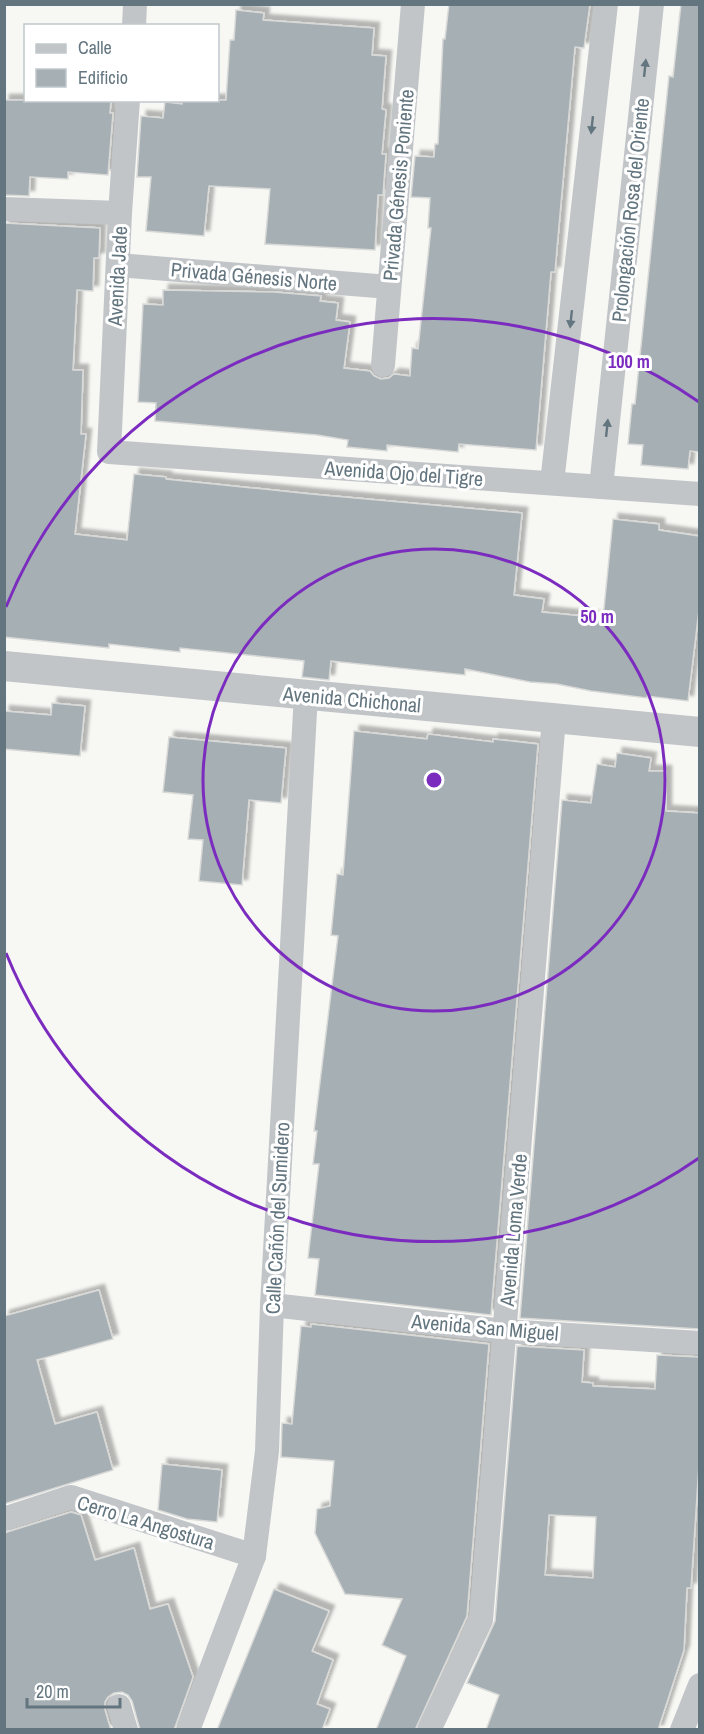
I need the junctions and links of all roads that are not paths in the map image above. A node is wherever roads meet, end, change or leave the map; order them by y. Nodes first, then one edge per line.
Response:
1 (135, 4) edge
2 (606, 4) edge
3 (652, 4) edge
4 (413, 5) edge
5 (134, 24) edge
6 (128, 102) edge
7 (4, 209) edge
8 (120, 213) junction
9 (118, 265) junction
10 (389, 287) junction
11 (383, 365) dead end
12 (109, 452) joint
13 (552, 483) junction
14 (601, 487) junction
15 (699, 494) edge
16 (4, 666) edge
17 (306, 694) junction
18 (554, 718) junction
19 (699, 732) edge
20 (272, 1305) junction
21 (504, 1331) junction
22 (699, 1343) edge
23 (4, 1519) edge
24 (254, 1556) junction
25 (699, 1685) edge
26 (119, 1706) dead end
27 (126, 1730) edge
28 (188, 1730) edge
29 (429, 1730) edge
30 (682, 1730) edge

1 - 5 street
2 -> 13 street
14 -> 3 street, Prolongación Rosa del Oriente
4 - 10 street, Privada Génesis Poniente
6 - 8 street, Avenida Jade
7 - 8 street
8 - 9 street, Avenida Jade
9 - 10 street, Privada Génesis Norte
9 - 12 street, Avenida Jade
10 - 11 street, Privada Génesis Poniente
12 - 13 street, Avenida Ojo del Tigre
13 - 14 street, Avenida Ojo del Tigre
14 - 15 street, Avenida Ojo del Tigre
16 - 17 street, Avenida Chichonal
17 - 18 street, Avenida Chichonal
17 - 20 street, Calle Cañón del Sumidero
18 - 19 street, Avenida Chichonal
18 - 21 street, Avenida Loma Verde
20 - 21 street, Avenida San Miguel
20 - 24 street, Calle Cañón del Sumidero
21 - 22 street, Avenida San Miguel
21 - 29 street, Avenida Loma Verde
23 - 24 street, Cerro La Angostura
24 - 28 street, Calle Cañón del Sumidero
25 - 30 street
26 - 27 street

